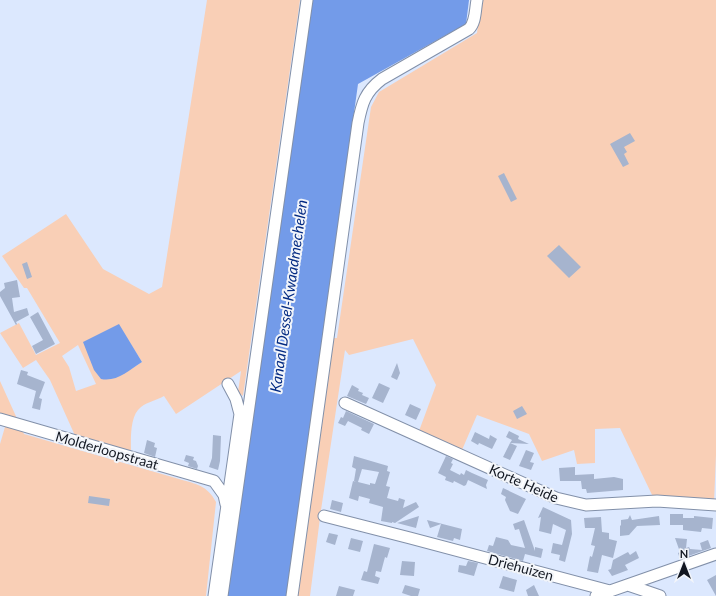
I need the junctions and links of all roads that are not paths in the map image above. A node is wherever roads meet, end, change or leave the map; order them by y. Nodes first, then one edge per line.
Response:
1 (307, 0) edge
2 (477, 0) edge
3 (228, 384) dead end
4 (344, 402) dead end
5 (0, 420) edge
6 (231, 475) junction
7 (214, 480) junction
8 (226, 504) junction
9 (716, 505) edge
10 (324, 516) dead end
11 (716, 554) edge
12 (628, 584) junction
13 (610, 591) junction
14 (214, 596) edge
15 (222, 596) edge
16 (292, 596) edge
17 (596, 596) edge
18 (660, 596) edge

1 - 15 street
2 - 16 street
3 - 6 street
4 - 9 street, Korte Heide
5 - 7 street, Molderloopstraat
6 - 7 street
6 - 8 street
7 - 8 street
8 - 14 street
10 - 13 street, Driehuizen
11 - 12 street
12 - 13 street
12 - 18 street
13 - 17 street

